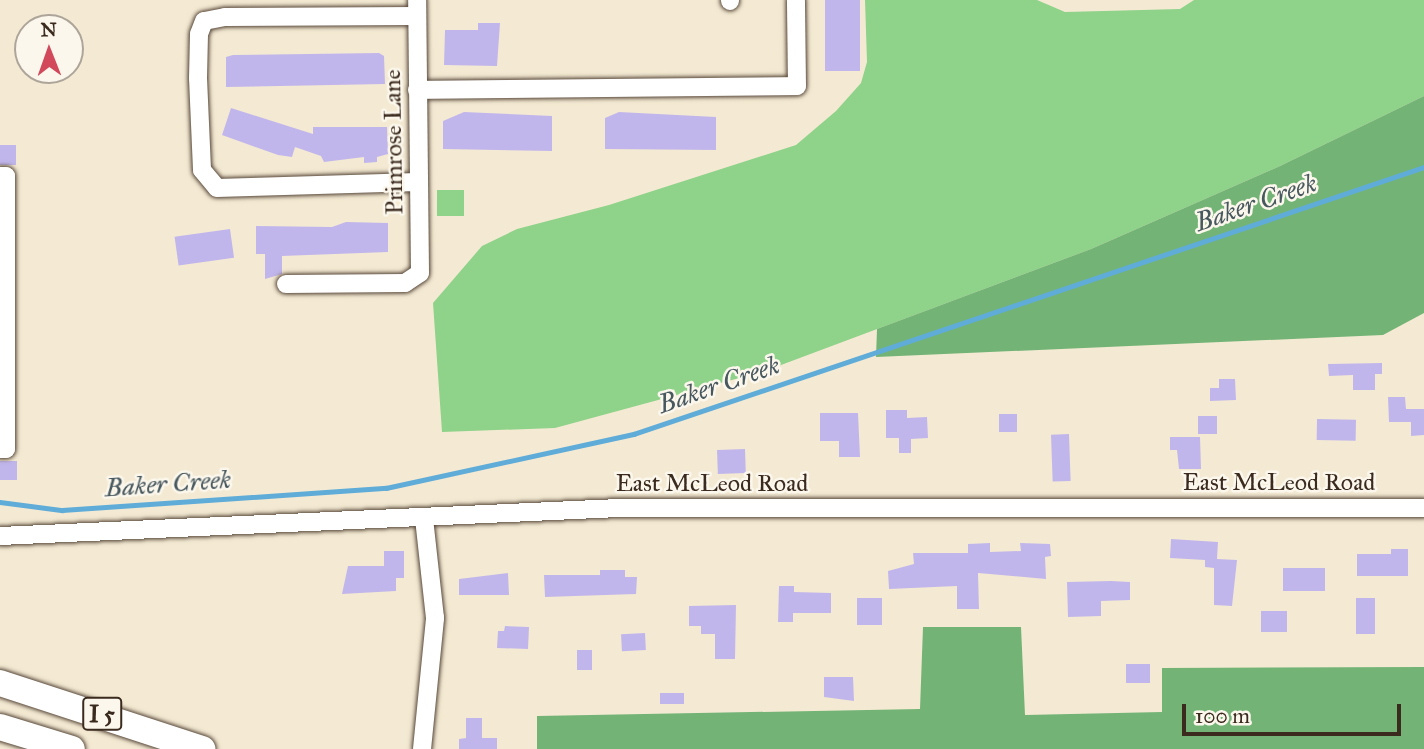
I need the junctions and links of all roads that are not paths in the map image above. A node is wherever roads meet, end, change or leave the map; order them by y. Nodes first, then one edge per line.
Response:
1 (796, 0) edge
2 (417, 8) edge
3 (417, 90) junction
4 (0, 176) edge
5 (418, 182) junction
6 (3, 222) edge
7 (3, 271) edge
8 (286, 284) dead end
9 (3, 317) edge
10 (3, 358) edge
11 (3, 400) edge
12 (0, 449) edge
13 (1424, 508) edge
14 (424, 519) junction
15 (0, 536) edge
16 (0, 683) edge
17 (0, 727) edge
18 (72, 749) edge
19 (202, 749) edge
20 (422, 749) edge

1 - 3 street
2 - 3 street, Primrose Lane
2 - 5 street
3 - 5 street, Primrose Lane
4 - 6 street
5 - 8 street, Primrose Lane
6 - 7 street
7 - 9 street
9 - 10 street
10 - 11 street
11 - 12 street
13 - 14 street, East McLeod Road
14 - 15 street, East McLeod Road
14 - 20 street
16 - 19 highway, I 5
17 - 18 highway, I 5

